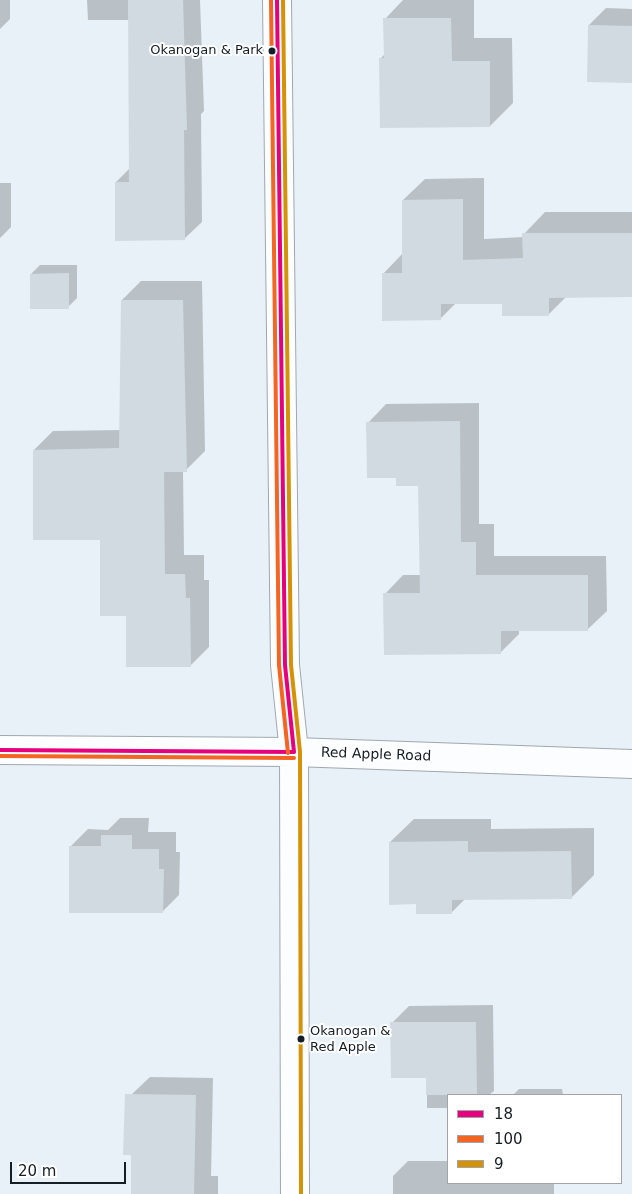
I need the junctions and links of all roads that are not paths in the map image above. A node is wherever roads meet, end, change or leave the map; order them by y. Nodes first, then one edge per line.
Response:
1 (277, 0) edge
2 (0, 750) edge
3 (294, 752) junction
4 (632, 764) edge
5 (295, 1194) edge

1 - 3 street
2 - 3 street, Red Apple Road
3 - 4 street, Red Apple Road
3 - 5 street

